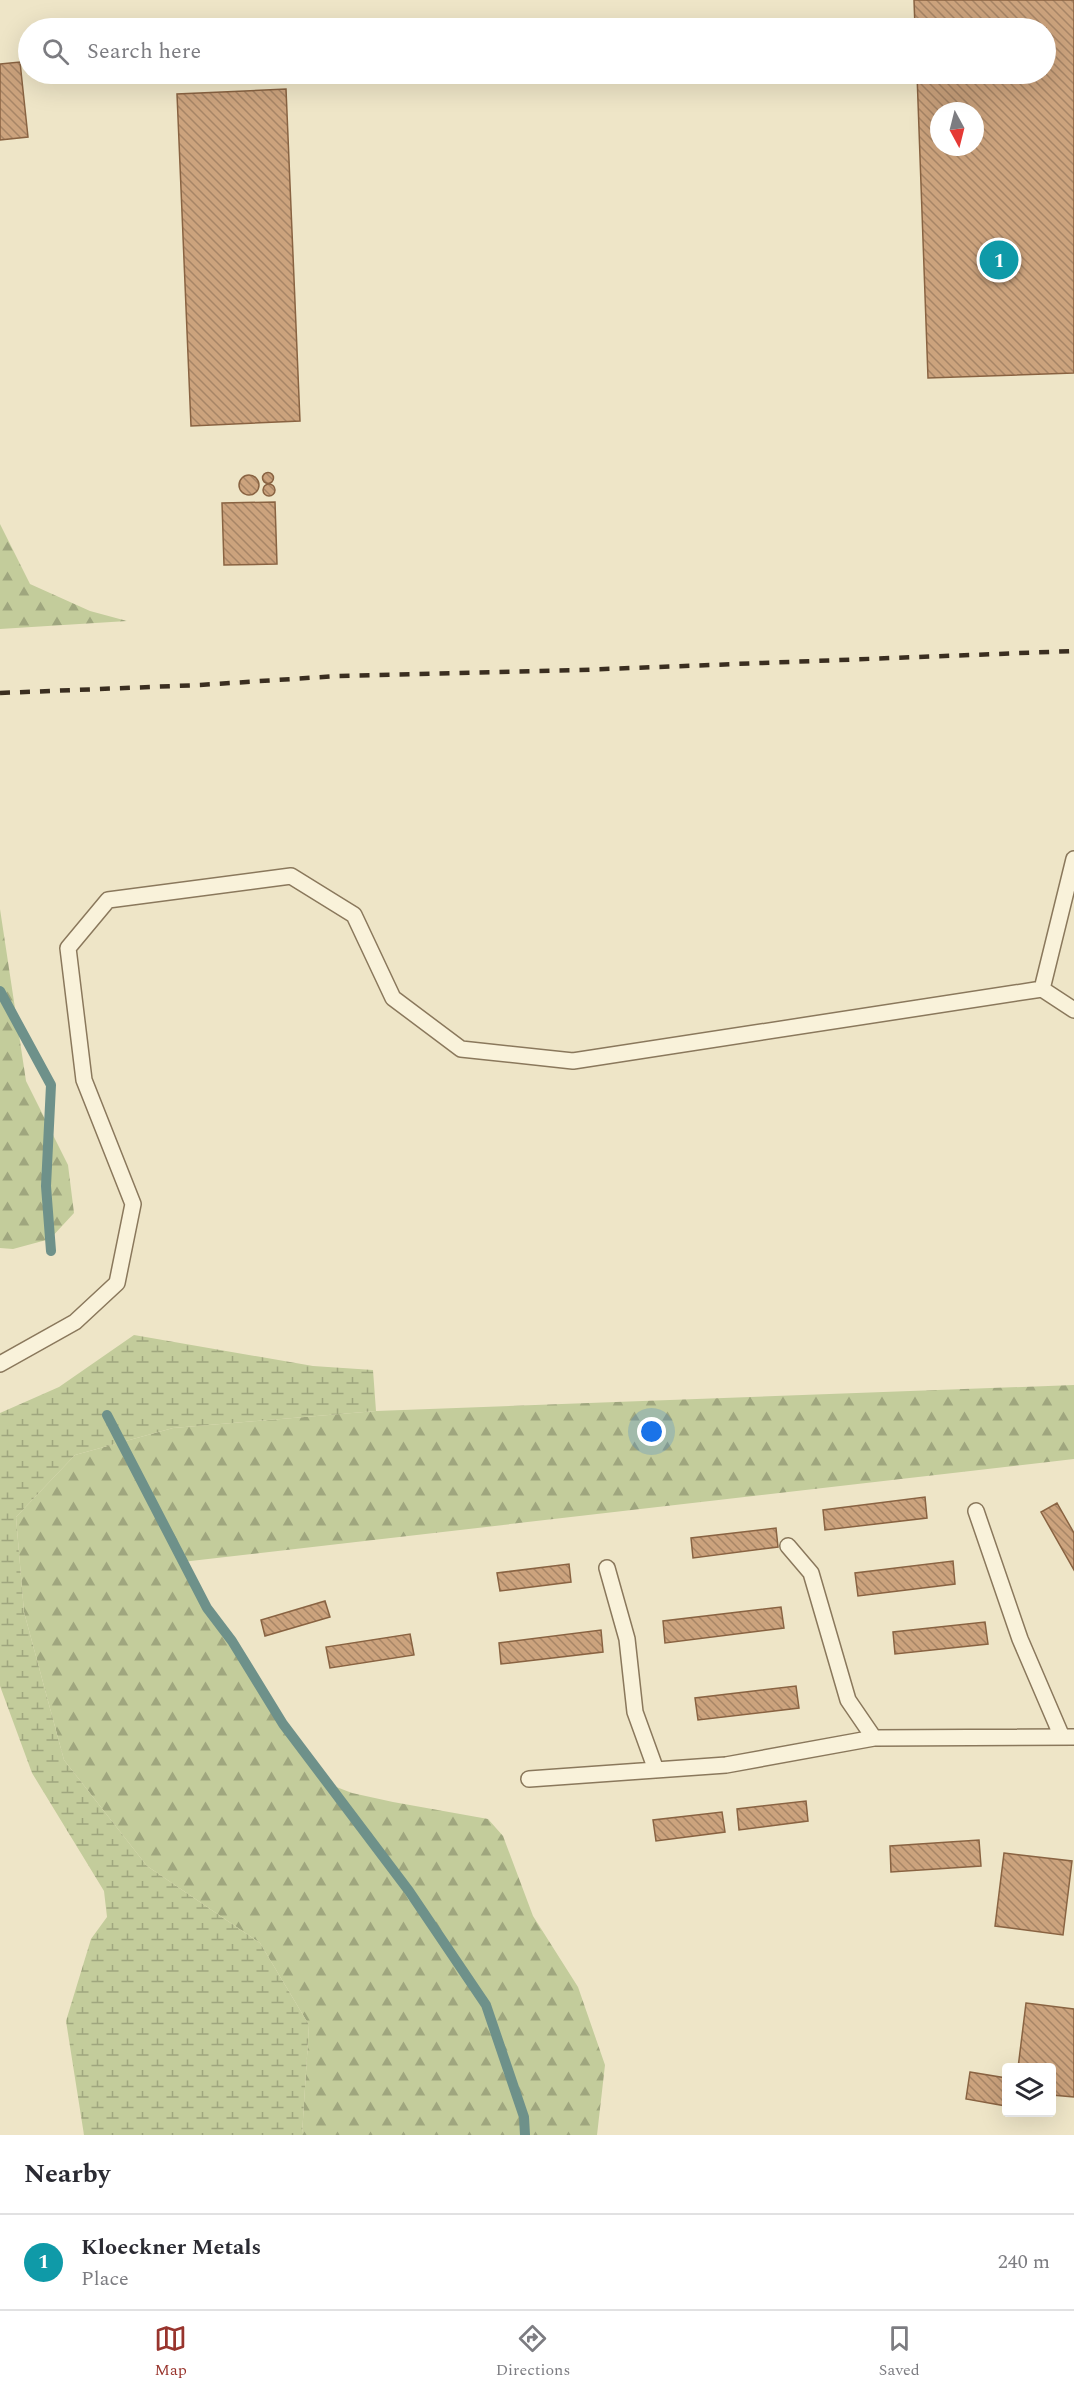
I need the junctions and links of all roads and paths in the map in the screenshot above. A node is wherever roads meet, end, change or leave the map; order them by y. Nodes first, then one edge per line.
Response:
1 (1074, 859) edge
2 (1042, 990) junction
3 (1074, 1010) edge
4 (0, 1364) edge
5 (976, 1511) dead end
6 (788, 1546) dead end
7 (607, 1568) dead end
8 (1068, 1737) edge
9 (874, 1738) junction
10 (656, 1770) junction
11 (529, 1779) dead end

1 - 2 lane
2 - 3 lane
2 - 4 lane
5 - 8 lane
6 - 9 lane
7 - 10 lane
8 - 9 lane
9 - 10 lane
10 - 11 lane

